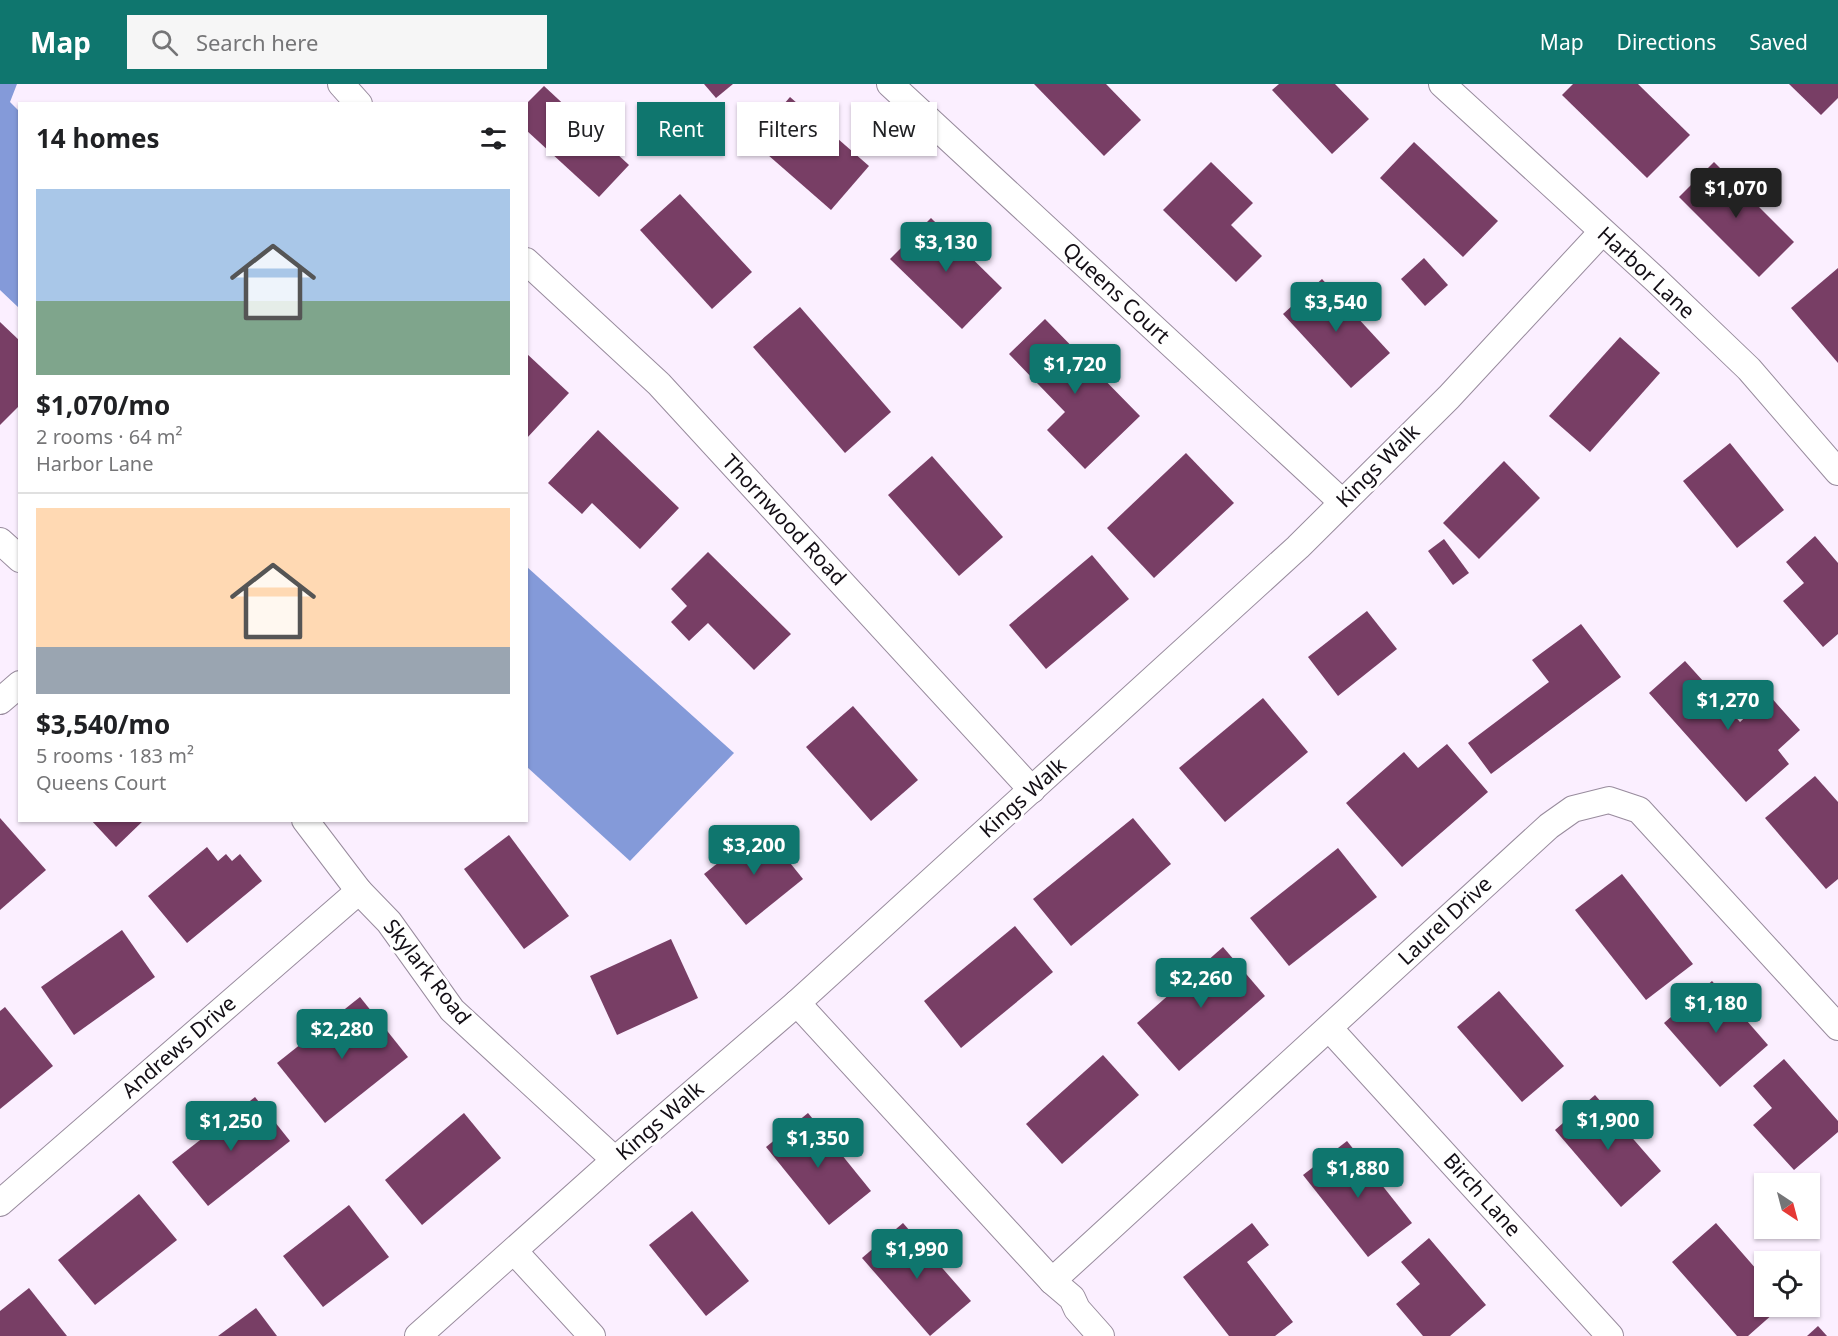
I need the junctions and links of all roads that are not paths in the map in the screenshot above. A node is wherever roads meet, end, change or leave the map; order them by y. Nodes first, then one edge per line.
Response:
1 (341, 84) edge
2 (890, 84) edge
3 (1442, 84) edge
4 (357, 102) edge
5 (1602, 232) junction
6 (528, 263) edge
7 (1838, 472) edge
8 (1342, 502) junction
9 (0, 541) edge
10 (18, 557) edge
11 (18, 686) edge
12 (0, 701) edge
13 (1032, 790) junction
14 (307, 822) edge
15 (359, 891) junction
16 (797, 1003) junction
17 (1838, 1027) edge
18 (1329, 1028) junction
19 (615, 1160) junction
20 (0, 1203) edge
21 (514, 1251) junction
22 (1052, 1281) junction
23 (418, 1336) edge
24 (592, 1336) edge
25 (1101, 1336) edge
26 (1610, 1336) edge

1 - 4 street
2 - 8 street, Queens Court
3 - 5 street, Harbor Lane
5 - 7 street, Harbor Lane
5 - 8 street, Kings Walk
6 - 13 street, Thornwood Road
8 - 13 street, Kings Walk
9 - 10 street
11 - 12 street
13 - 16 street, Kings Walk
14 - 15 street, Skylark Road
15 - 19 street, Skylark Road
15 - 20 street, Andrews Drive
16 - 19 street, Kings Walk
16 - 22 street
17 - 18 street, Laurel Drive
18 - 22 street, Laurel Drive
18 - 26 street, Birch Lane
19 - 21 street, Kings Walk
21 - 23 street, Kings Walk
21 - 24 street
22 - 25 street

